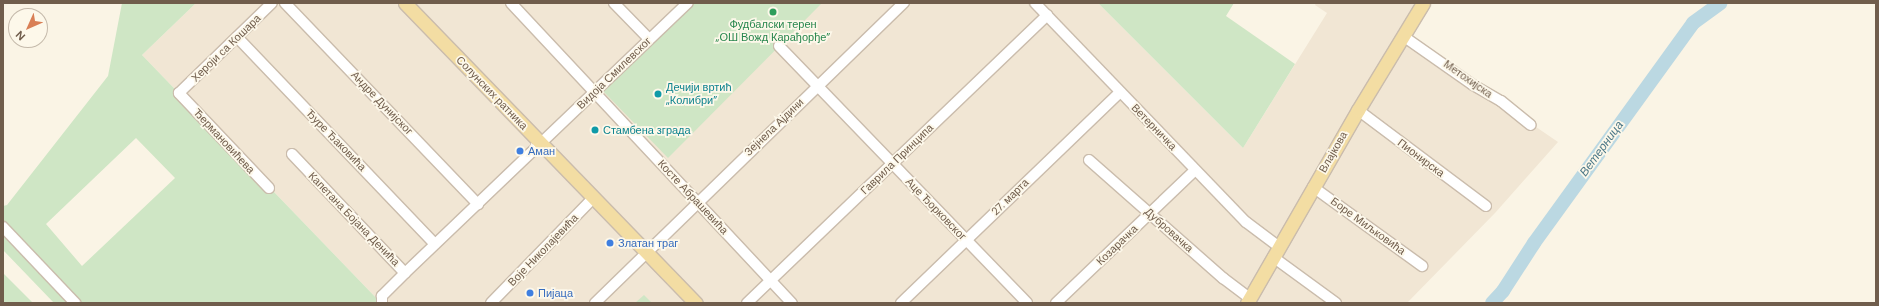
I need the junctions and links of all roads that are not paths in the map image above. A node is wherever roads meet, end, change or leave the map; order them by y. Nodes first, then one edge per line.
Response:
1 (272, 3) edge
2 (285, 3) edge
3 (405, 3) edge
4 (511, 3) edge
5 (614, 3) edge
6 (688, 3) edge
7 (904, 3) edge
8 (1035, 3) edge
9 (1422, 3) edge
10 (1046, 15) junction
11 (1403, 36) junction
12 (237, 37) junction
13 (649, 39) junction
14 (779, 46) dead end
15 (817, 85) junction
16 (595, 91) junction
17 (1120, 92) junction
18 (179, 93) joint
19 (1358, 110) junction
20 (1532, 125) dead end
21 (542, 143) junction
22 (292, 154) dead end
23 (1090, 160) dead end
24 (892, 163) junction
25 (1195, 170) junction
26 (1313, 186) junction
27 (269, 188) dead end
28 (594, 197) junction
29 (697, 202) junction
30 (478, 204) junction
31 (1486, 206) dead end
32 (1150, 213) junction
33 (3, 227) edge
34 (966, 240) junction
35 (435, 244) junction
36 (1275, 251) junction
37 (646, 252) junction
38 (1422, 266) dead end
39 (405, 273) junction
40 (770, 281) junction
41 (1248, 301) edge
42 (75, 303) edge
43 (382, 303) edge
44 (491, 303) edge
45 (595, 303) edge
46 (696, 303) edge
47 (747, 303) edge
48 (792, 303) edge
49 (901, 303) edge
50 (1027, 303) edge
51 (1056, 303) edge
52 (1336, 303) edge

1 - 12 street, Хероји са Кошара
2 - 30 street, Андре Дунијског
3 - 21 main road, Солунских ратника
4 - 16 street, Косте Абрашевића
5 - 13 street
6 - 13 street, Видоја Смилевског
7 - 15 street, Зејнела Ајдини
8 - 10 street, Ветерничка
9 - 11 main road, Влајкова
10 - 17 street, Ветерничка
10 - 24 street, Гаврила Принципа
11 - 19 main road, Влајкова
11 - 20 street, Метохијска
12 - 18 street, Хероји са Кошара
12 - 35 street, Ђуре Ђаковића
13 - 16 street, Видоја Смилевског
14 - 15 street, Аце Ђорковског
15 - 24 street, Аце Ђорковског
15 - 29 street, Зејнела Ајдини
16 - 21 street, Видоја Смилевског
16 - 29 street, Косте Абрашевића
17 - 25 street, Ветерничка
17 - 34 street, 27. марта
18 - 27 street, Ђермановићева
19 - 26 main road, Влајкова
19 - 31 street, Пионирска
21 - 28 main road, Солунских ратника
21 - 30 street
22 - 39 street, Капетана Бојана Денића
23 - 32 street, Дубровачка
24 - 34 street, Аце Ђорковског
24 - 40 street, Гаврила Принципа
25 - 32 street, Козарачка
25 - 36 street, Ветерничка
26 - 36 main road, Влајкова
26 - 38 street, Боре Миљковића
28 - 37 main road, Солунских ратника
28 - 44 street, Воје Николајевића
29 - 37 street, Зејнела Ајдини
29 - 40 street, Косте Абрашевића
30 - 35 street
32 - 41 street, Дубровачка
32 - 51 street, Козарачка
33 - 42 street
34 - 49 street, 27. марта
34 - 50 street, Аце Ђорковског
35 - 39 street
36 - 41 main road, Влајкова
36 - 52 street, Ветерничка
37 - 45 street, Зејнела Ајдини
37 - 46 main road, Солунских ратника
39 - 43 street, Капетана Бојана Денића
40 - 47 street, Гаврила Принципа
40 - 48 street, Косте Абрашевића

